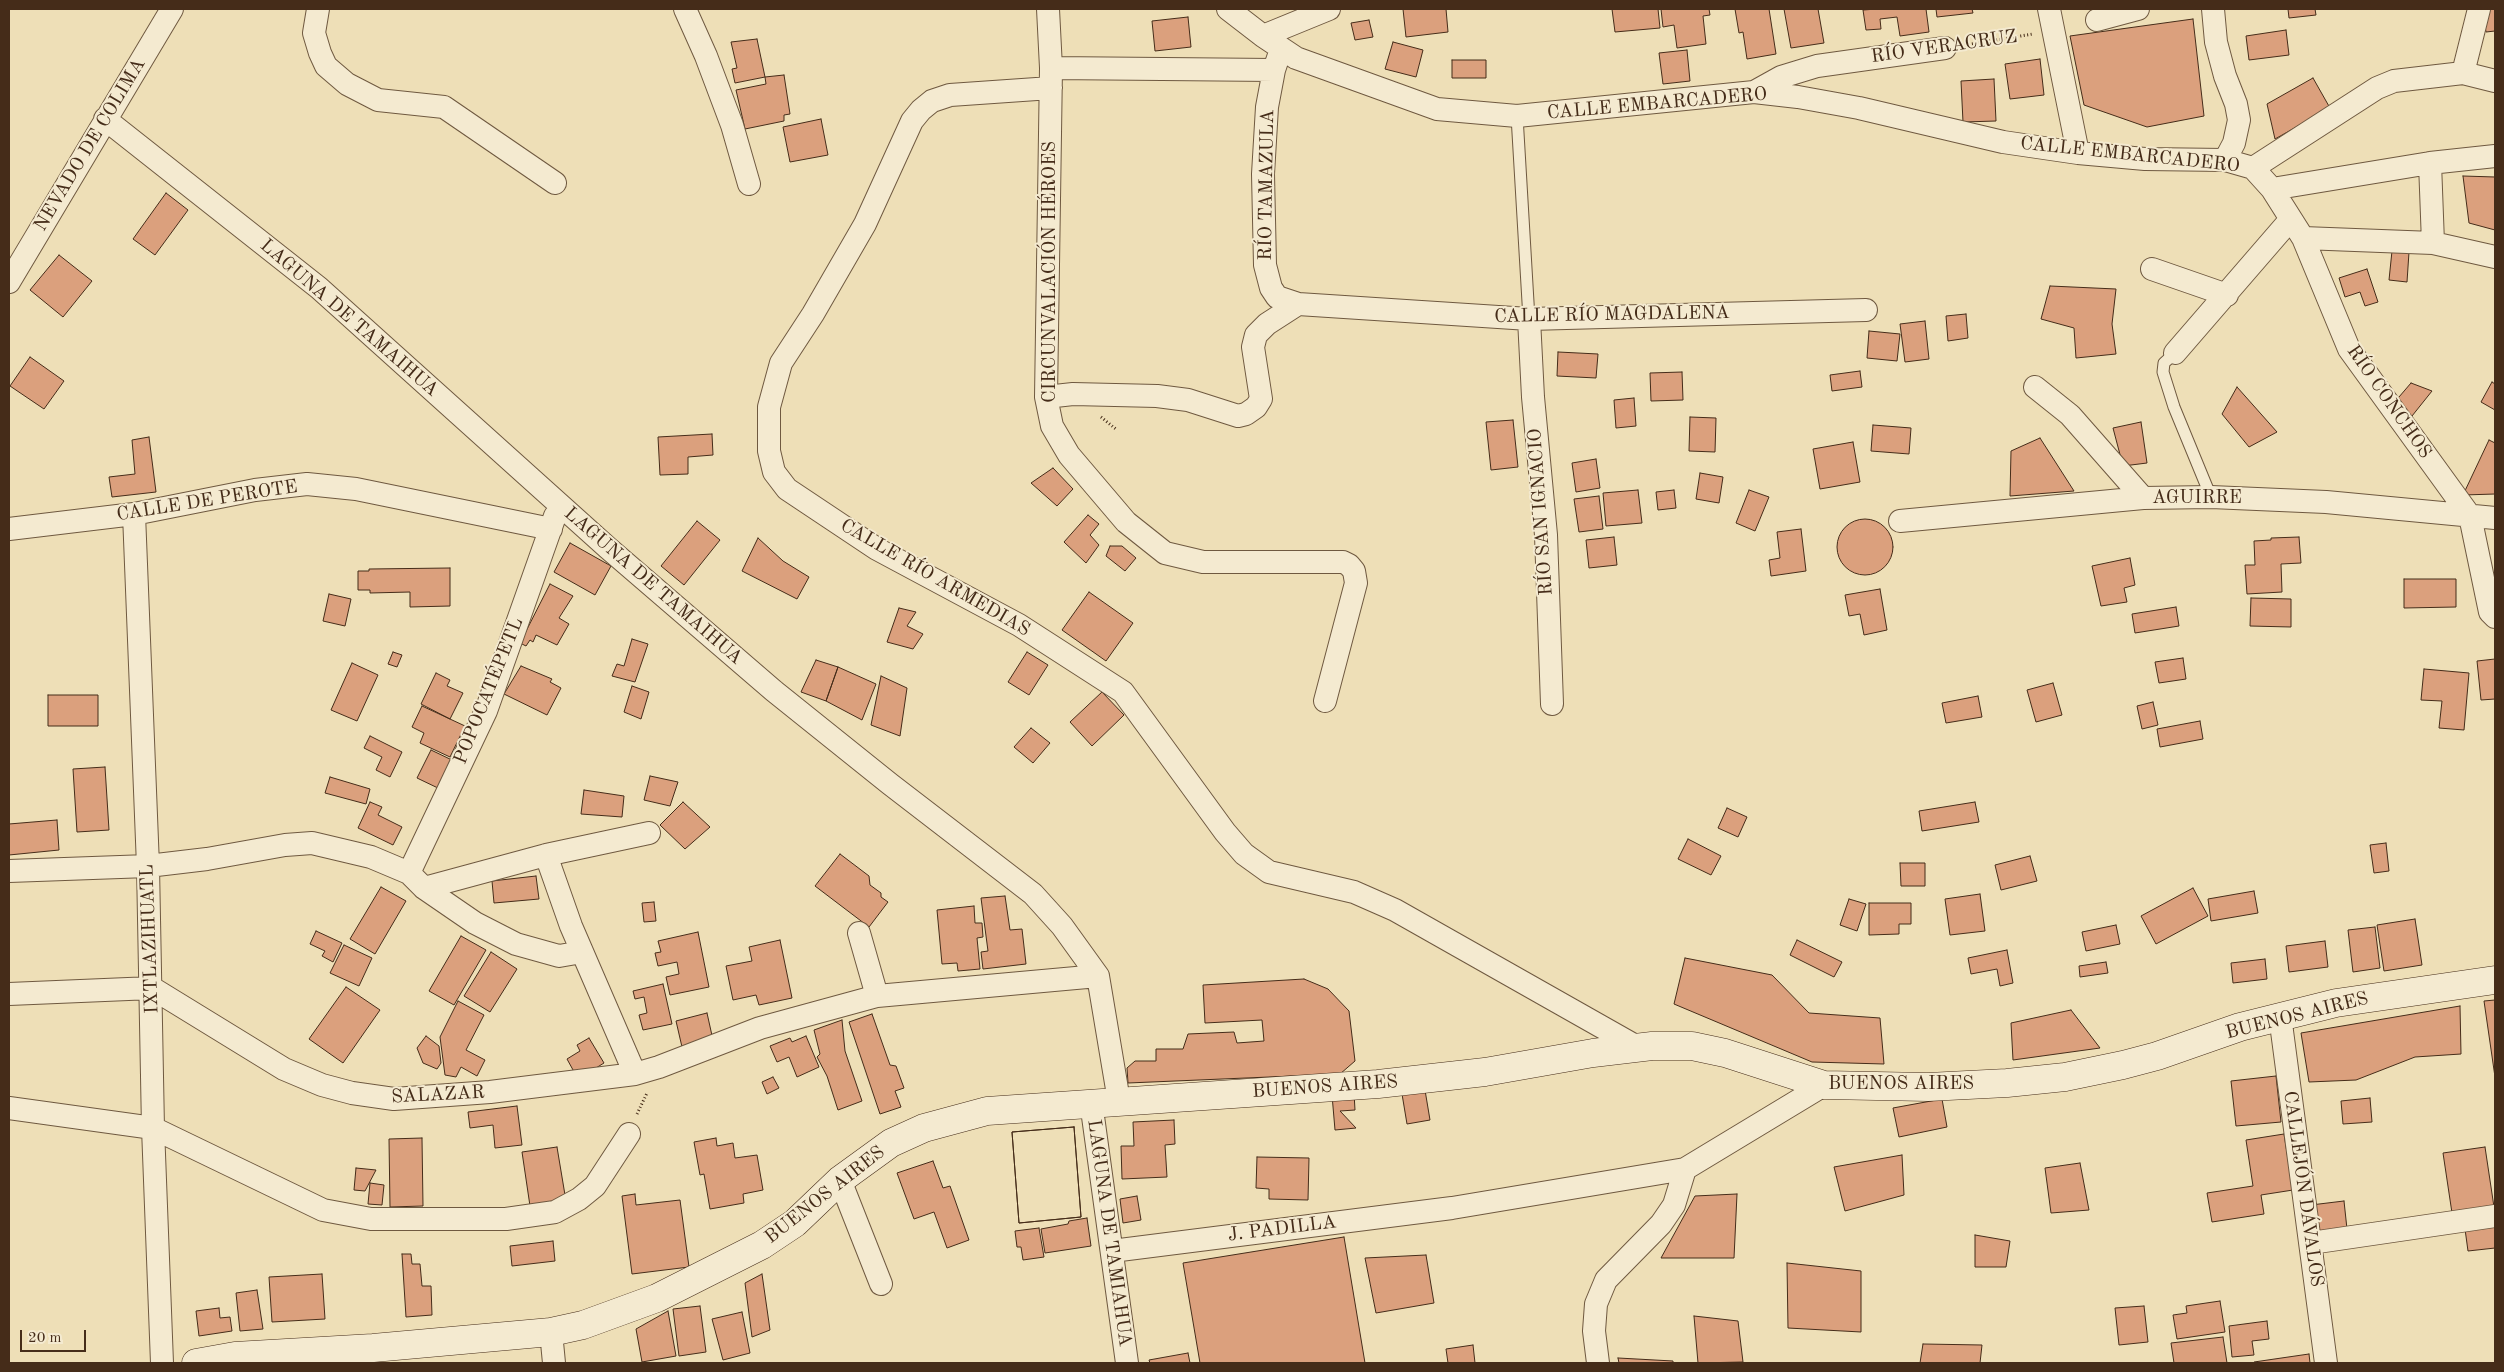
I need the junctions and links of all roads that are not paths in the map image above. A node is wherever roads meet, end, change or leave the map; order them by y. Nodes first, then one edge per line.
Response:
1 (172, 9) edge
2 (318, 9) edge
3 (685, 9) edge
4 (1048, 9) edge
5 (1228, 9) edge
6 (1329, 9) edge
7 (2049, 9) edge
8 (2138, 9) edge
9 (2213, 9) edge
10 (2479, 9) edge
11 (2097, 20) dead end
12 (1263, 36) junction
13 (1944, 48) road end
14 (1281, 49) junction
15 (1274, 70) junction
16 (2463, 73) junction
17 (1051, 78) junction
18 (2495, 81) edge
19 (1754, 92) junction
20 (1517, 116) junction
21 (105, 119) junction
22 (2078, 154) junction
23 (2495, 156) edge
24 (2225, 160) junction
25 (2430, 163) junction
26 (2253, 168) junction
27 (555, 183) dead end
28 (749, 184) dead end
29 (2272, 189) junction
30 (2297, 229) junction
31 (2433, 243) junction
32 (2495, 257) edge
33 (2152, 269) dead end
34 (9, 278) edge
35 (2227, 295) junction
36 (1298, 304) junction
37 (1866, 310) dead end
38 (1530, 319) junction
39 (2175, 353) joint
40 (2035, 387) dead end
41 (1046, 397) junction
42 (2210, 497) junction
43 (2143, 498) junction
44 (560, 504) junction
45 (134, 514) junction
46 (2470, 516) junction
47 (2495, 518) edge
48 (1900, 521) dead end
49 (9, 528) edge
50 (551, 529) junction
51 (2495, 617) edge
52 (1325, 701) dead end
53 (1552, 704) dead end
54 (649, 833) dead end
55 (546, 854) junction
56 (148, 866) junction
57 (9, 871) edge
58 (416, 880) junction
59 (859, 933) dead end
60 (582, 952) junction
61 (1098, 976) junction
62 (2495, 980) edge
63 (152, 988) junction
64 (9, 994) edge
65 (877, 996) junction
66 (2280, 1016) junction
67 (1639, 1048) junction
68 (635, 1074) junction
69 (1824, 1085) junction
70 (1119, 1101) junction
71 (1091, 1102) junction
72 (9, 1108) edge
73 (153, 1128) junction
74 (629, 1134) road end
75 (1685, 1169) junction
76 (840, 1180) junction
77 (2495, 1216) edge
78 (2311, 1242) junction
79 (1112, 1251) junction
80 (881, 1284) dead end
81 (551, 1332) junction
82 (162, 1363) edge
83 (196, 1363) edge
84 (554, 1363) edge
85 (1127, 1363) edge
86 (1598, 1363) edge
87 (2326, 1363) edge

1 - 21 street, NEVADO DE COLIMA
2 - 27 street
3 - 28 street
4 - 17 street, CIRCUNVALACIÓN HÉROES
5 - 12 street, CALLE EMBARCADERO
6 - 12 street
7 - 22 street
8 - 11 street
9 - 24 street
10 - 16 street
12 - 14 street, CALLE EMBARCADERO
13 - 19 street, RÍO VERACRUZ
14 - 15 street, RÍO TAMAZULA
14 - 20 street, CALLE EMBARCADERO
15 - 17 street, CALLE RÍO ARMEDIAS
15 - 36 street, RÍO TAMAZULA
16 - 18 street, CALLE EMBARCADERO
16 - 26 street, CALLE EMBARCADERO
17 - 41 street, CIRCUNVALACIÓN HÉROES
17 - 67 street, CALLE RÍO ARMEDIAS
19 - 20 street, CALLE EMBARCADERO
19 - 22 street, CALLE EMBARCADERO
20 - 38 lane
21 - 34 street, NEVADO DE COLIMA
21 - 44 street, LAGUNA DE TAMAIHUA
22 - 24 street, CALLE EMBARCADERO
23 - 25 street
24 - 26 street, CALLE EMBARCADERO
25 - 29 street
25 - 31 street
26 - 29 street, CALLE EMBARCADERO
29 - 30 street, RÍO CONCHOS
30 - 31 street
30 - 35 street
30 - 46 street, RÍO CONCHOS
31 - 32 street
33 - 35 street
35 - 39 street
36 - 38 street, CALLE RÍO MAGDALENA
36 - 41 street
37 - 38 street, CALLE RÍO MAGDALENA
38 - 53 street, RÍO SAN IGNACIO
39 - 42 lane
40 - 43 street
41 - 52 street, CIRCUNVALACIÓN HÉROES
42 - 43 street, AGUIRRE
42 - 46 street, AGUIRRE
43 - 48 street, AGUIRRE
44 - 50 street, POPOCATÉPETL
44 - 61 street, LAGUNA DE TAMAIHUA
45 - 49 street, CALLE DE PEROTE
45 - 50 street, CALLE DE PEROTE
45 - 56 street, IXTLAZIHUATL
46 - 47 street, AGUIRRE
46 - 51 street, RÍO CONCHOS
50 - 58 street, POPOCATÉPETL
54 - 55 street
55 - 58 street
55 - 60 street
56 - 57 street
56 - 58 street
56 - 63 street, IXTLAZIHUATL
58 - 60 street
59 - 65 street
60 - 68 street
61 - 65 street, SALAZAR
61 - 70 street, LAGUNA DE TAMAIHUA
62 - 66 street, BUENOS AIRES
63 - 64 street
63 - 68 street, SALAZAR
63 - 73 street, IXTLAZIHUATL
65 - 68 street, SALAZAR
66 - 69 street, BUENOS AIRES
66 - 78 street, CALLEJÓN DÁVALOS
67 - 69 street, BUENOS AIRES
67 - 70 street, BUENOS AIRES
69 - 75 street
70 - 71 street, BUENOS AIRES
71 - 76 street, BUENOS AIRES
71 - 79 street, LAGUNA DE TAMIAHUA
72 - 73 street
73 - 74 street
73 - 82 street, IXTLAZIHUATL
75 - 79 street, J. PADILLA
75 - 86 street
76 - 80 street
76 - 81 street, BUENOS AIRES
77 - 78 street
78 - 87 street, CALLEJÓN DÁVALOS
79 - 85 street, LAGUNA DE TAMIAHUA
81 - 83 street, BUENOS AIRES
81 - 84 street

